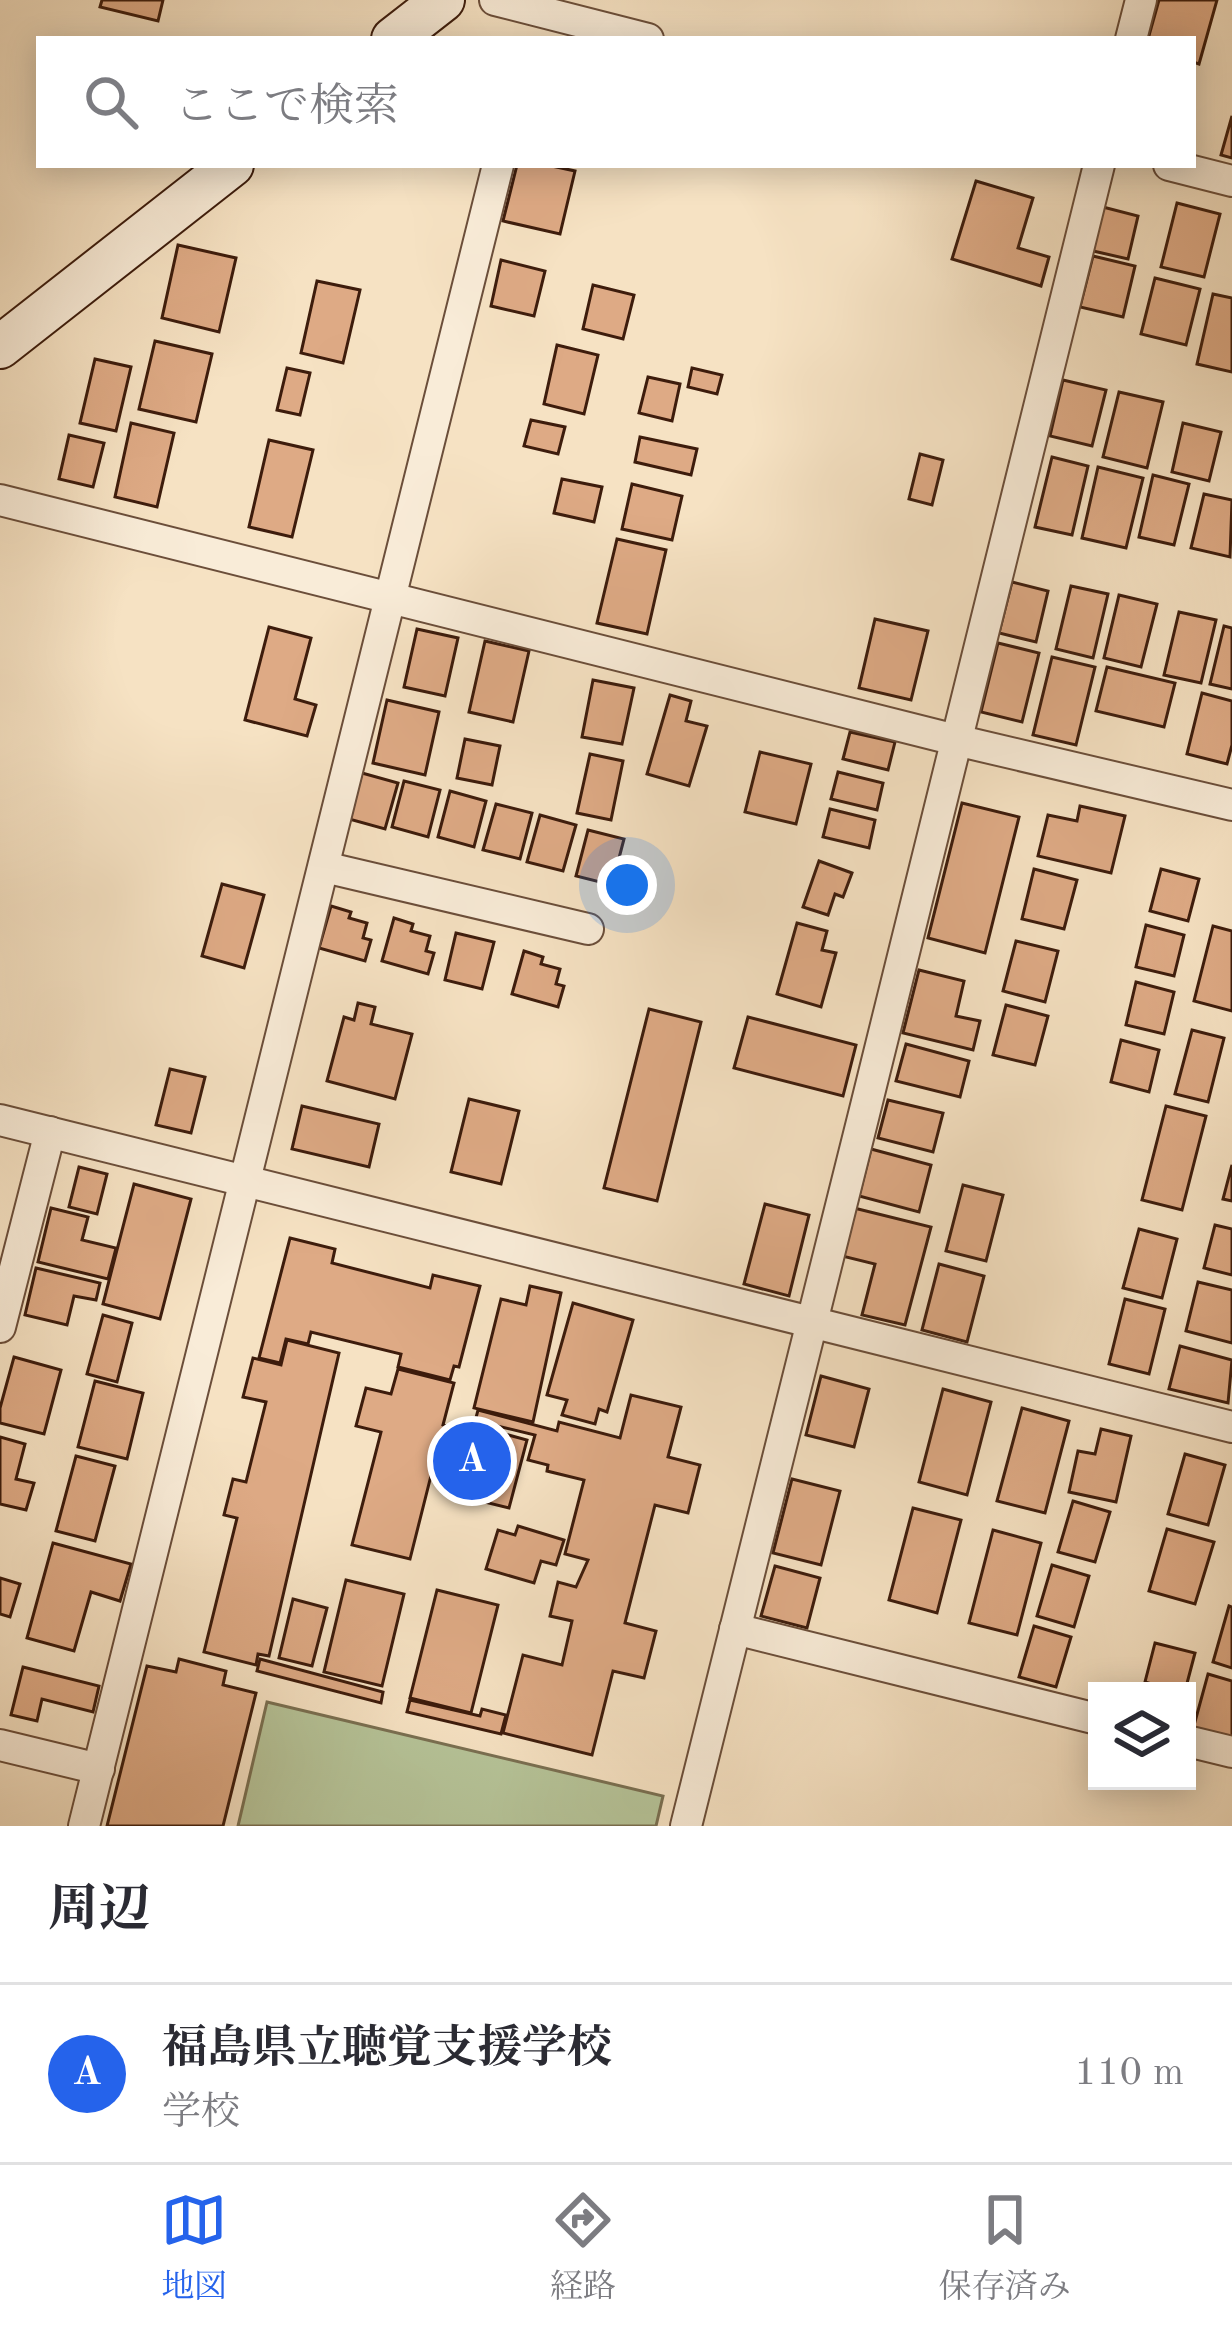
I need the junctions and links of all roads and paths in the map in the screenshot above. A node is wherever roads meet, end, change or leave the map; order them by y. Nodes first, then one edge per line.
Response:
1 (442, 0) edge
2 (495, 0) edge
3 (1142, 0) edge
4 (533, 26) edge
5 (397, 36) edge
6 (621, 36) edge
7 (1132, 36) edge
8 (228, 168) edge
9 (497, 168) edge
10 (1098, 168) edge
11 (1181, 168) edge
12 (1232, 181) edge
13 (0, 347) edge
14 (0, 500) edge
15 (392, 596) junction
16 (960, 741) junction
17 (1232, 805) edge
18 (324, 867) junction
19 (588, 929) dead end
20 (0, 1120) edge
21 (50, 1132) junction
22 (243, 1181) junction
23 (810, 1322) junction
24 (0, 1327) edge
25 (1232, 1426) edge
26 (735, 1629) junction
27 (1088, 1717) edge
28 (1196, 1743) edge
29 (0, 1745) edge
30 (1232, 1752) edge
31 (99, 1768) junction
32 (84, 1826) edge
33 (686, 1826) edge

1 - 5 street
2 - 4 street
3 - 7 street
4 - 6 street
8 - 13 street
9 - 15 street
10 - 16 street
11 - 12 street
14 - 15 street
15 - 16 street
15 - 18 street
16 - 17 street
16 - 23 street
18 - 19 street
18 - 22 street
20 - 21 street
21 - 22 street
21 - 24 street
22 - 23 street
22 - 31 street
23 - 25 street
23 - 26 street
26 - 27 street
26 - 33 street
28 - 30 street
29 - 31 street
31 - 32 street

